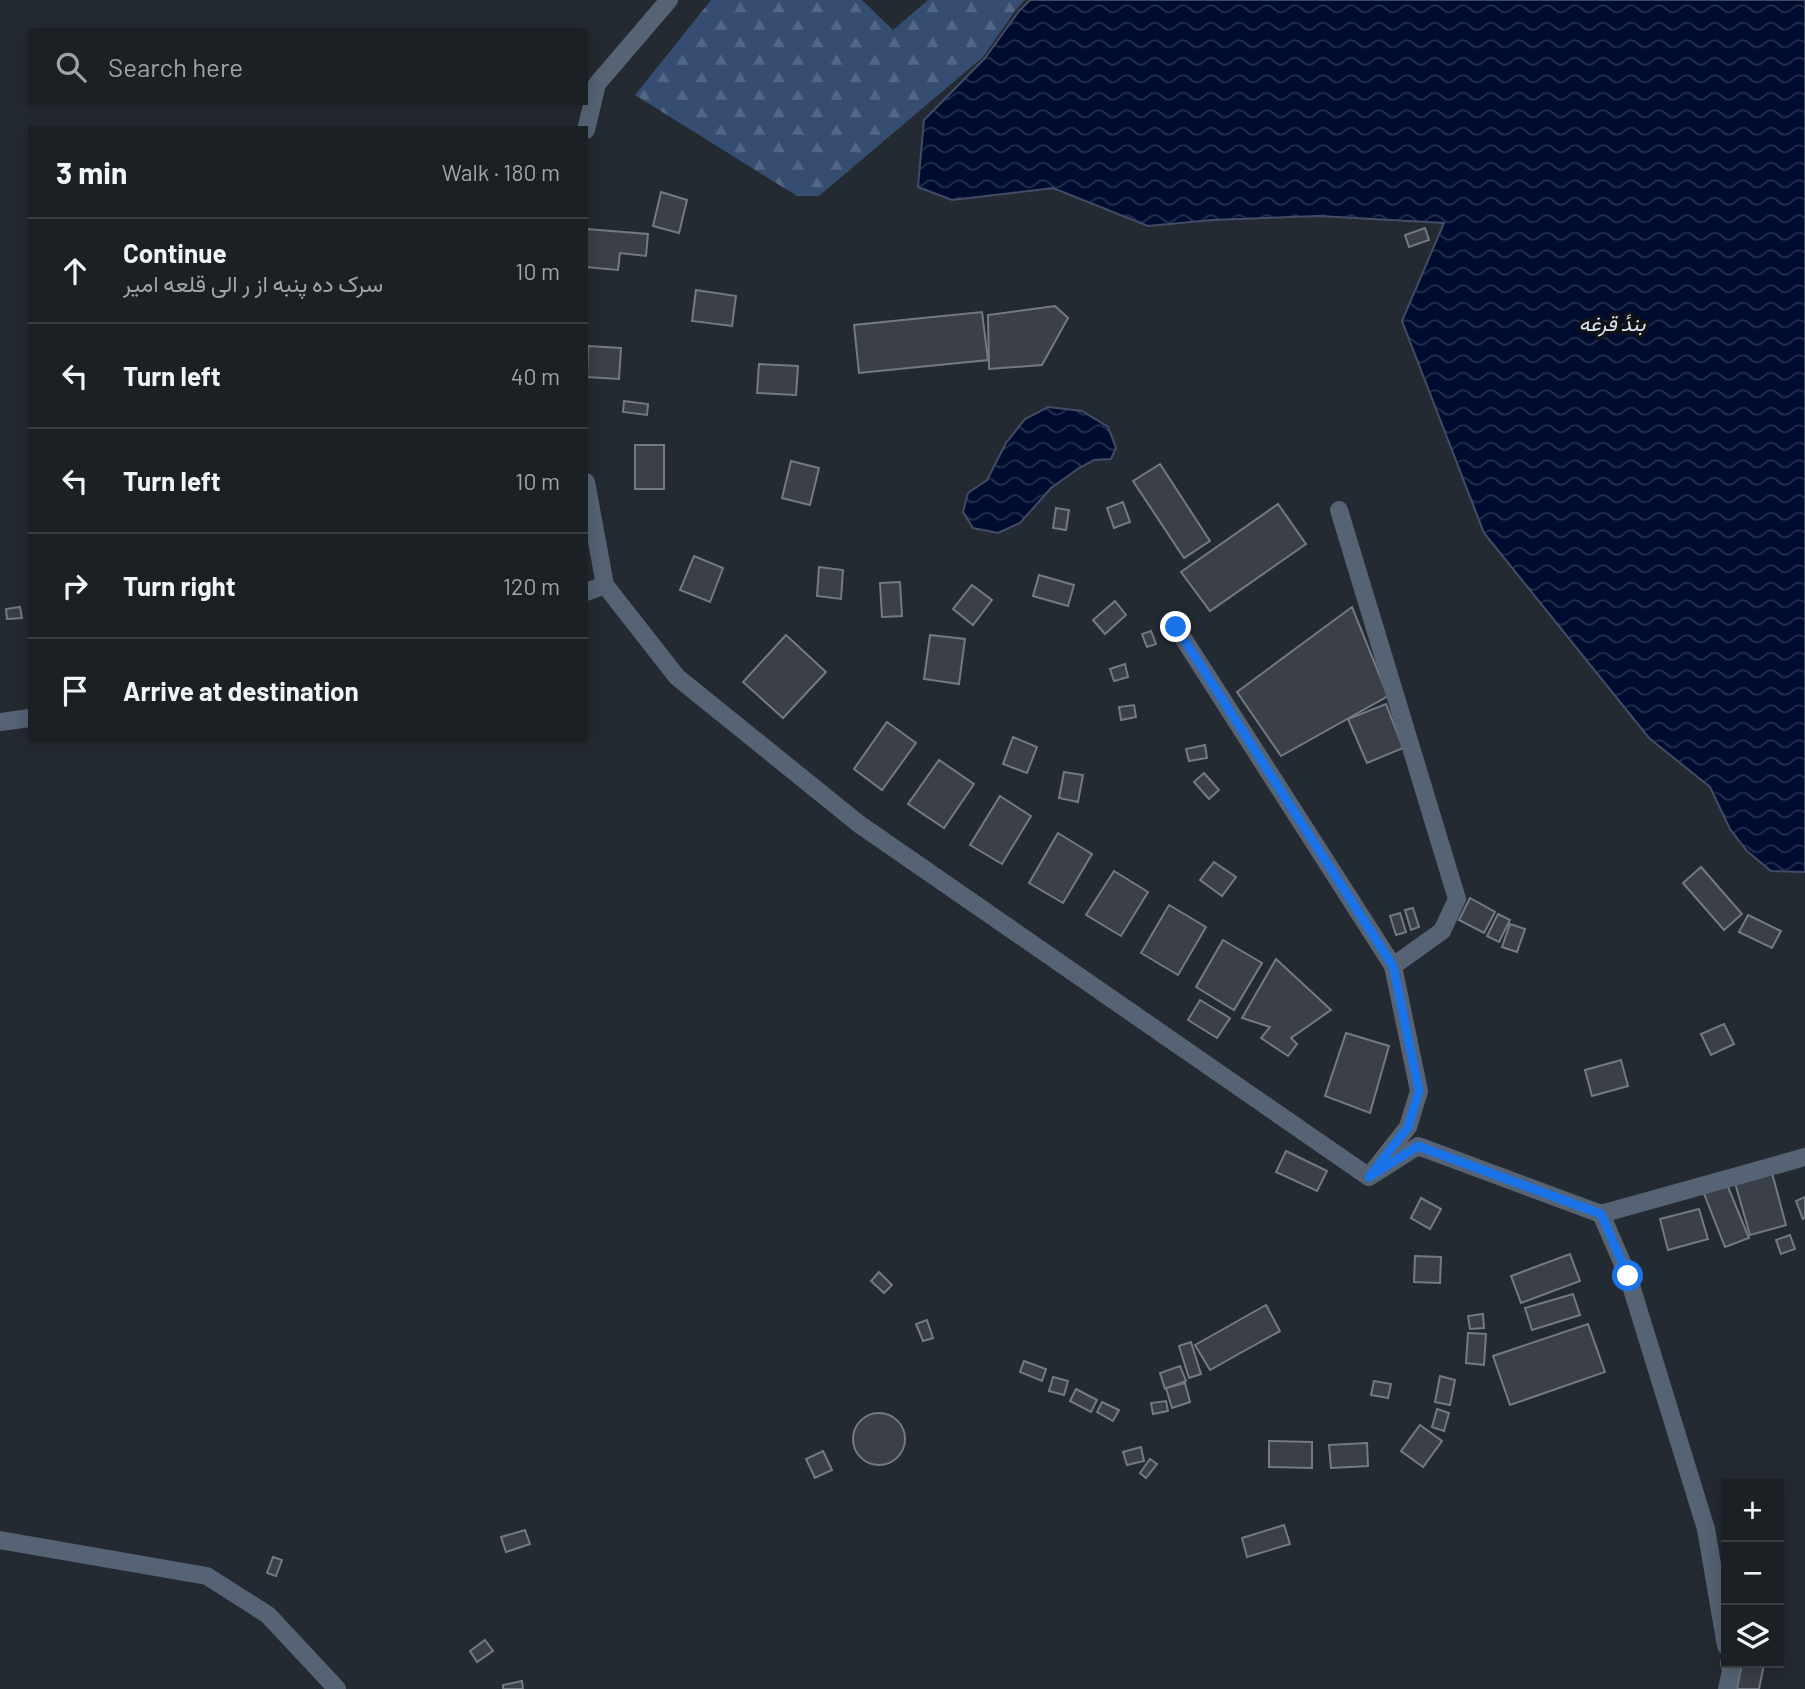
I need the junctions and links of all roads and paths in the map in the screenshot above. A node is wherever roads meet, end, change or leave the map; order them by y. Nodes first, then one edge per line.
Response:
1 (669, 0) edge
2 (587, 126) edge
3 (588, 492) edge
4 (1339, 510) dead end
5 (606, 584) junction
6 (588, 591) edge
7 (1176, 627) dead end
8 (28, 718) edge
9 (0, 722) edge
10 (1393, 966) junction
11 (1805, 1157) edge
12 (1369, 1177) junction
13 (1601, 1214) junction
14 (0, 1540) edge
15 (1721, 1617) edge
16 (1730, 1668) edge
17 (337, 1689) edge
18 (1727, 1689) edge

1 - 2 street
3 - 5 street
4 - 10 street
5 - 6 street
5 - 12 street
7 - 10 street
8 - 9 street
10 - 12 street
11 - 13 street
12 - 13 street
13 - 15 street
14 - 17 street
16 - 18 street

